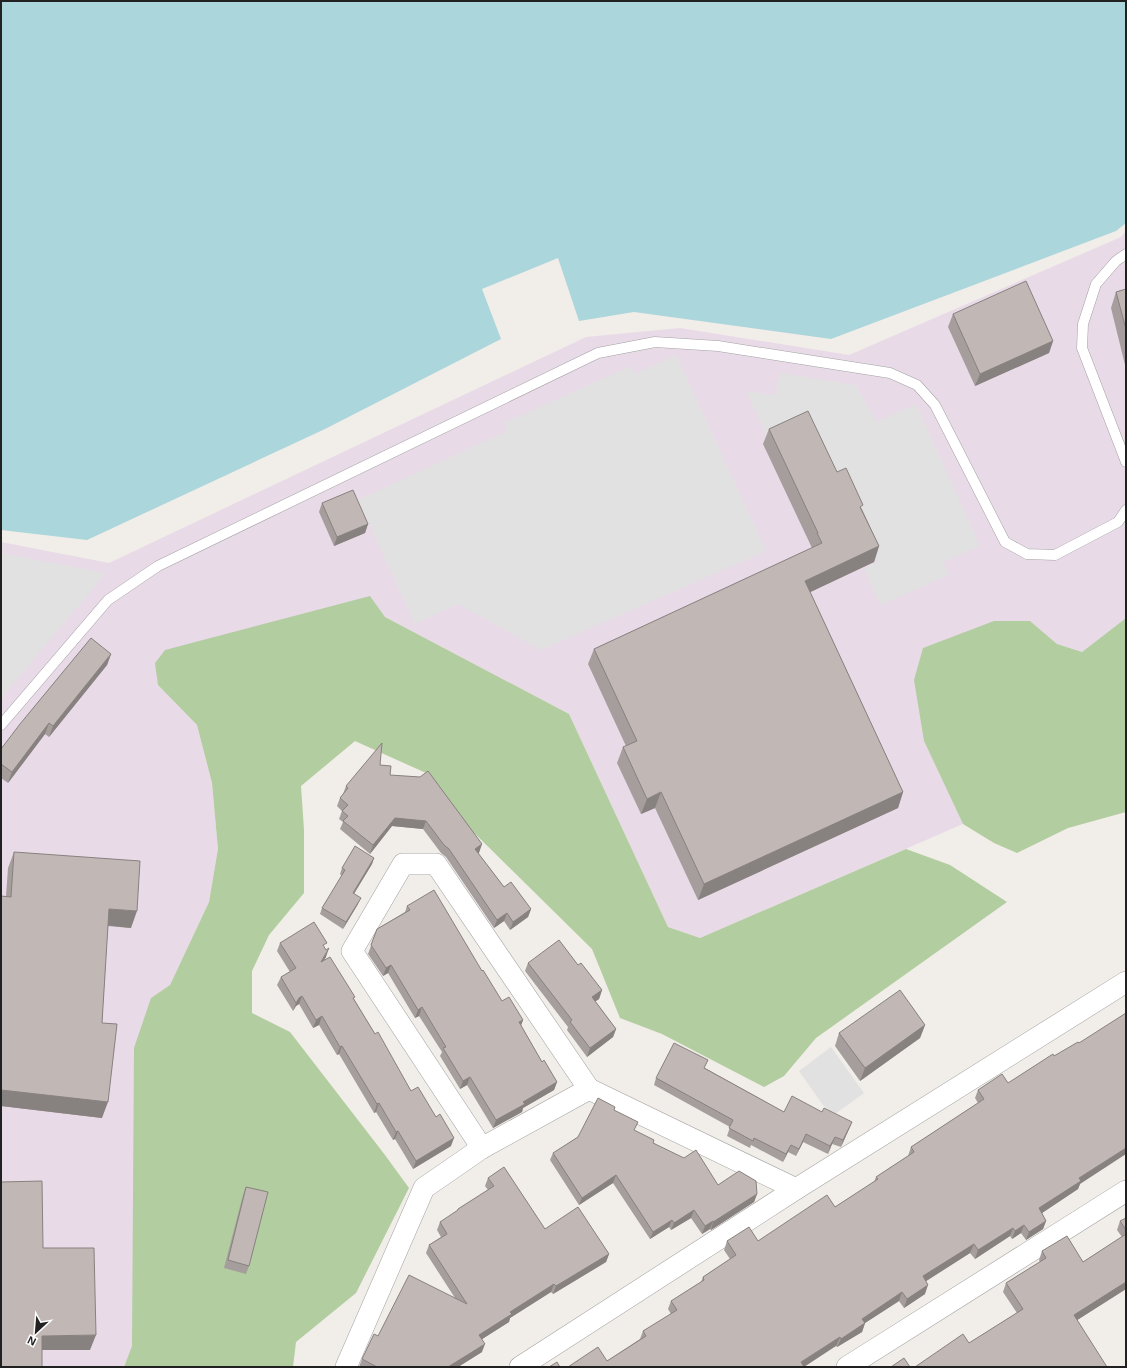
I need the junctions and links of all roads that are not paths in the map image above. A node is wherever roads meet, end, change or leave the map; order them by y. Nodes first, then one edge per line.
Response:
1 (1126, 254) edge
2 (1126, 462) edge
3 (1126, 510) edge
4 (1, 725) edge
5 (1126, 982) edge
6 (589, 1089) junction
7 (482, 1148) junction
8 (796, 1189) junction
9 (1126, 1191) edge
10 (346, 1367) edge
11 (520, 1367) edge
12 (846, 1367) edge

1 - 2 lane
3 - 4 lane
5 - 8 street
6 - 7 street
6 - 7 street
6 - 8 street
7 - 10 street
8 - 11 street
9 - 12 street

